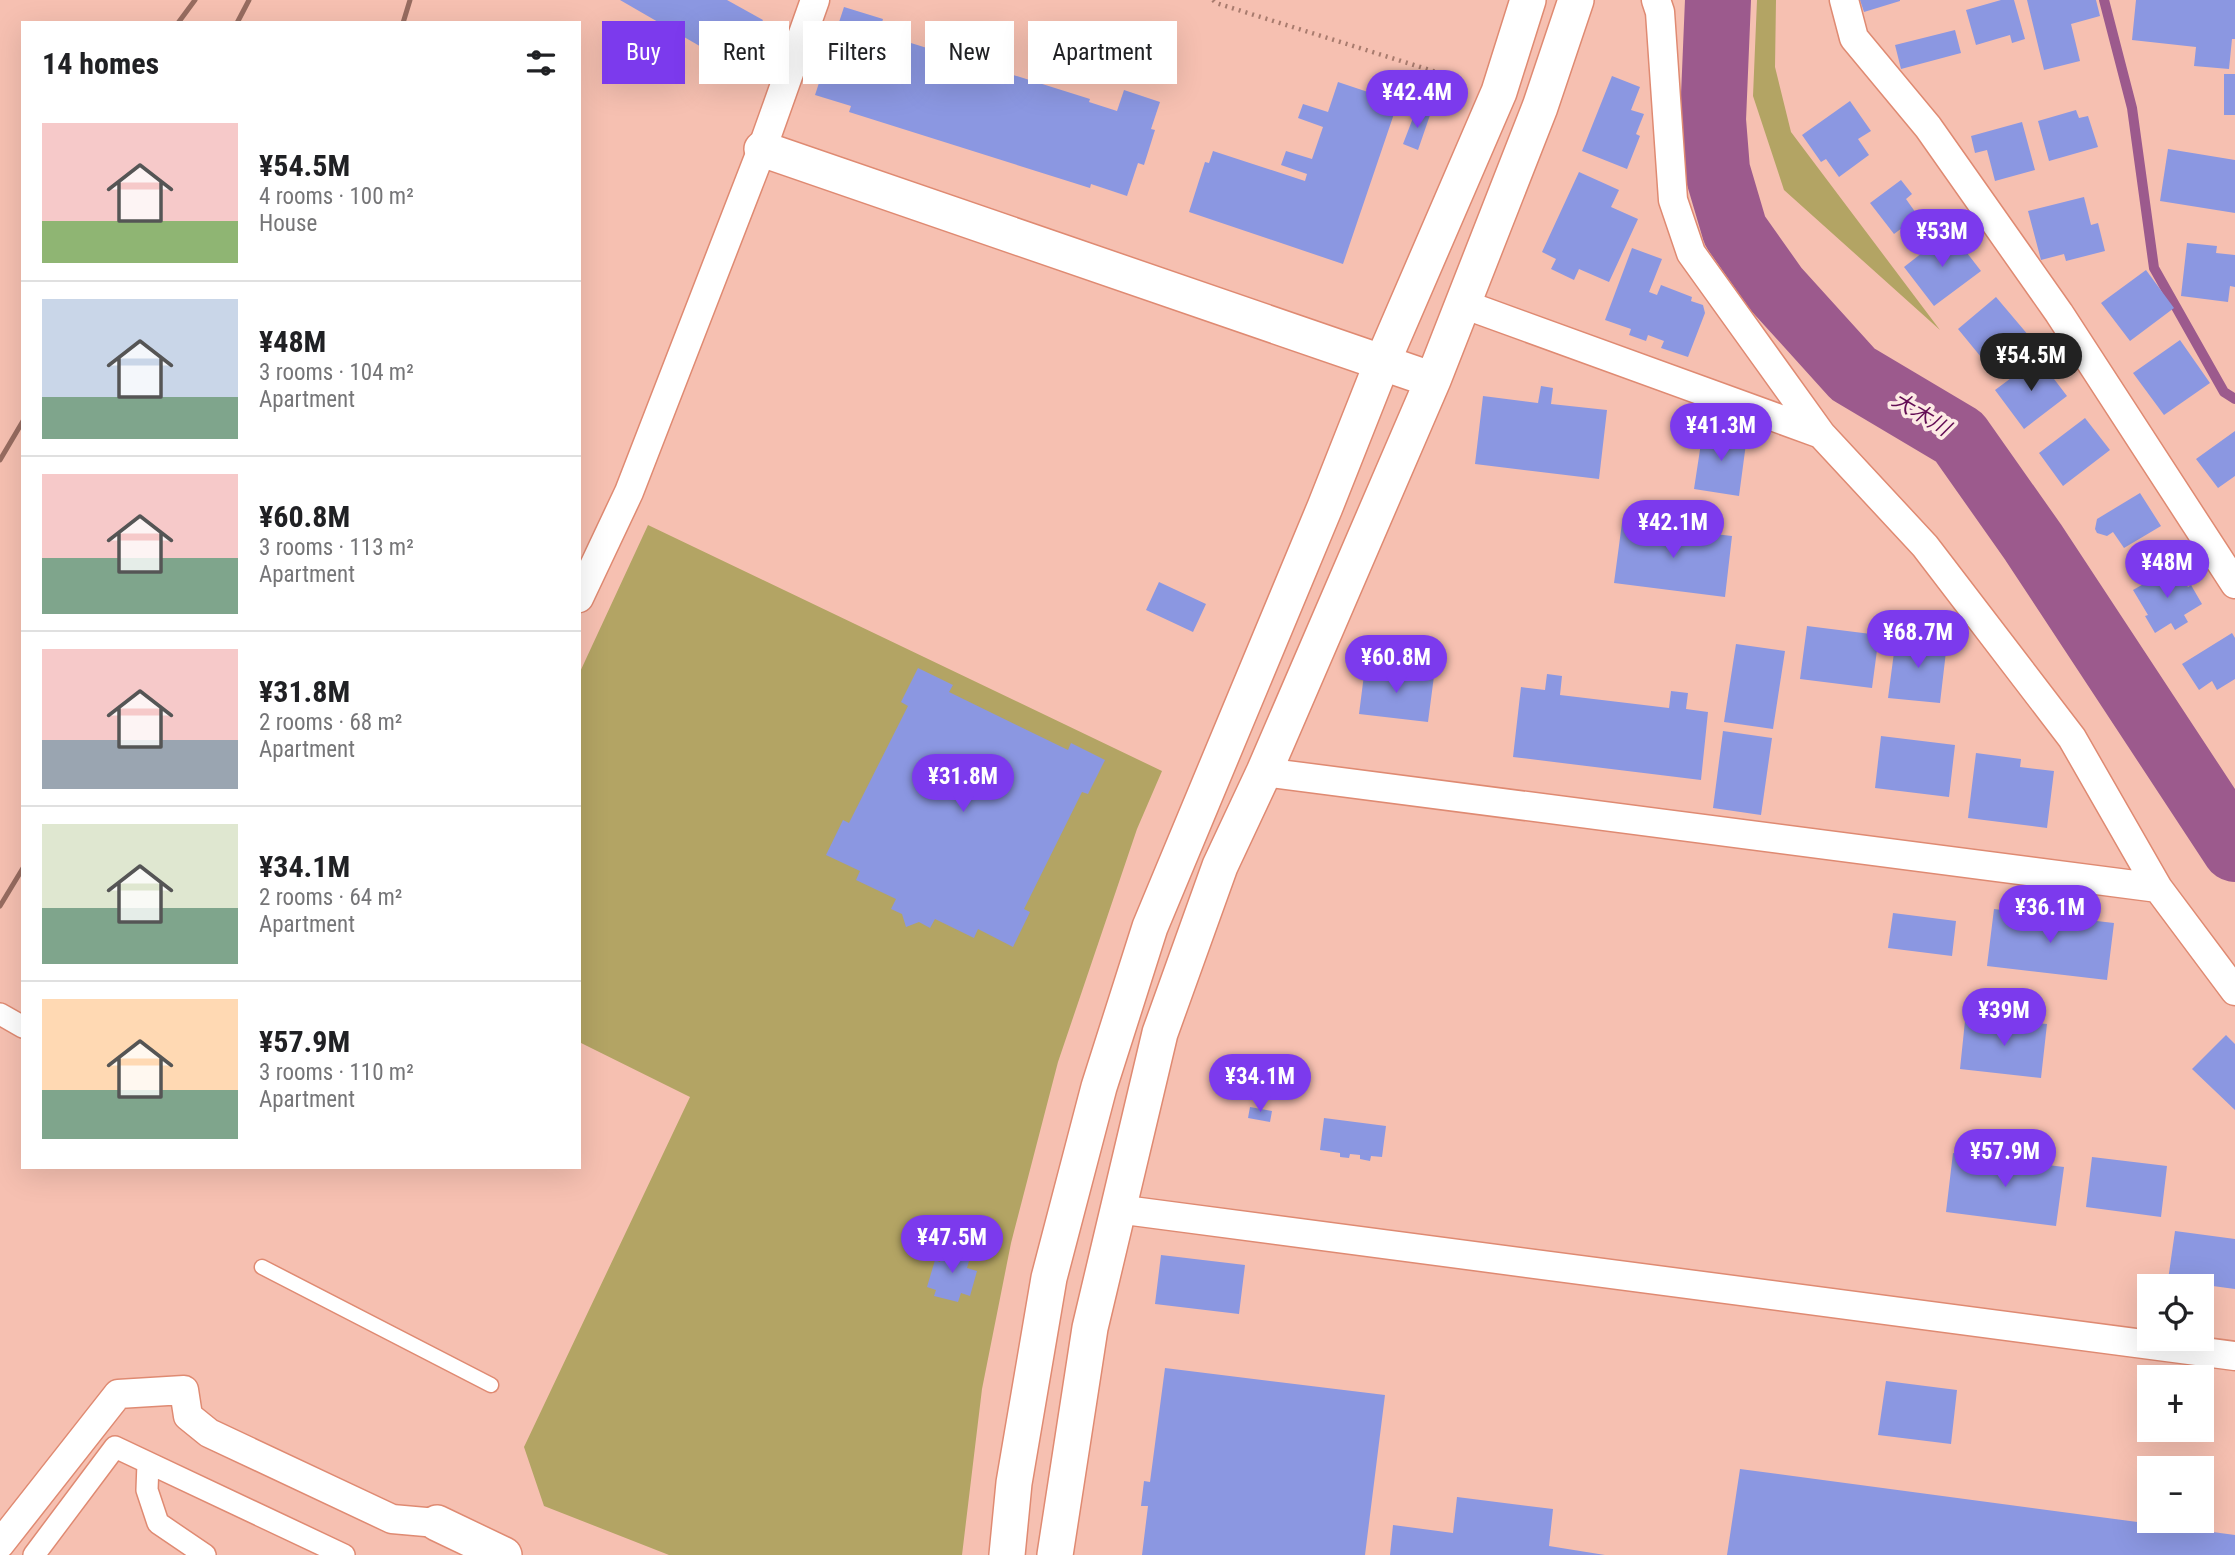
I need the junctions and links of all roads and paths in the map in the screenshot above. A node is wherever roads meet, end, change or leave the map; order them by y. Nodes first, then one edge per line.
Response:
1 (815, 0) edge
2 (1213, 0) edge
3 (1528, 0) edge
4 (1576, 0) edge
5 (1656, 0) edge
6 (1844, 0) edge
7 (1467, 82) dead end
8 (762, 149) junction
9 (1462, 304) junction
10 (1382, 363) junction
11 (1433, 380) junction
12 (1821, 434) junction
13 (2235, 584) edge
14 (581, 593) edge
15 (1264, 772) junction
16 (2158, 888) junction
17 (2235, 991) edge
18 (0, 1014) edge
19 (21, 1026) edge
20 (1117, 1209) junction
21 (262, 1267) dead end
22 (2235, 1356) edge
23 (491, 1385) dead end
24 (148, 1463) junction
25 (437, 1523) joint
26 (0, 1544) edge
27 (34, 1555) edge
28 (205, 1555) edge
29 (344, 1555) edge
30 (504, 1555) edge
31 (1007, 1555) edge
32 (1055, 1555) edge

1 - 8 street
2 - 7 path
3 - 10 street
4 - 9 street
5 - 12 street
6 - 13 street
8 - 10 street
8 - 14 street
9 - 11 street
9 - 12 street
10 - 11 street
10 - 31 street
11 - 15 street
12 - 16 street
15 - 16 street
15 - 20 street
16 - 17 street
18 - 19 street
20 - 22 street
20 - 32 street
21 - 23 lane
24 - 27 street
24 - 28 street
24 - 29 street
25 - 26 street
25 - 30 street

